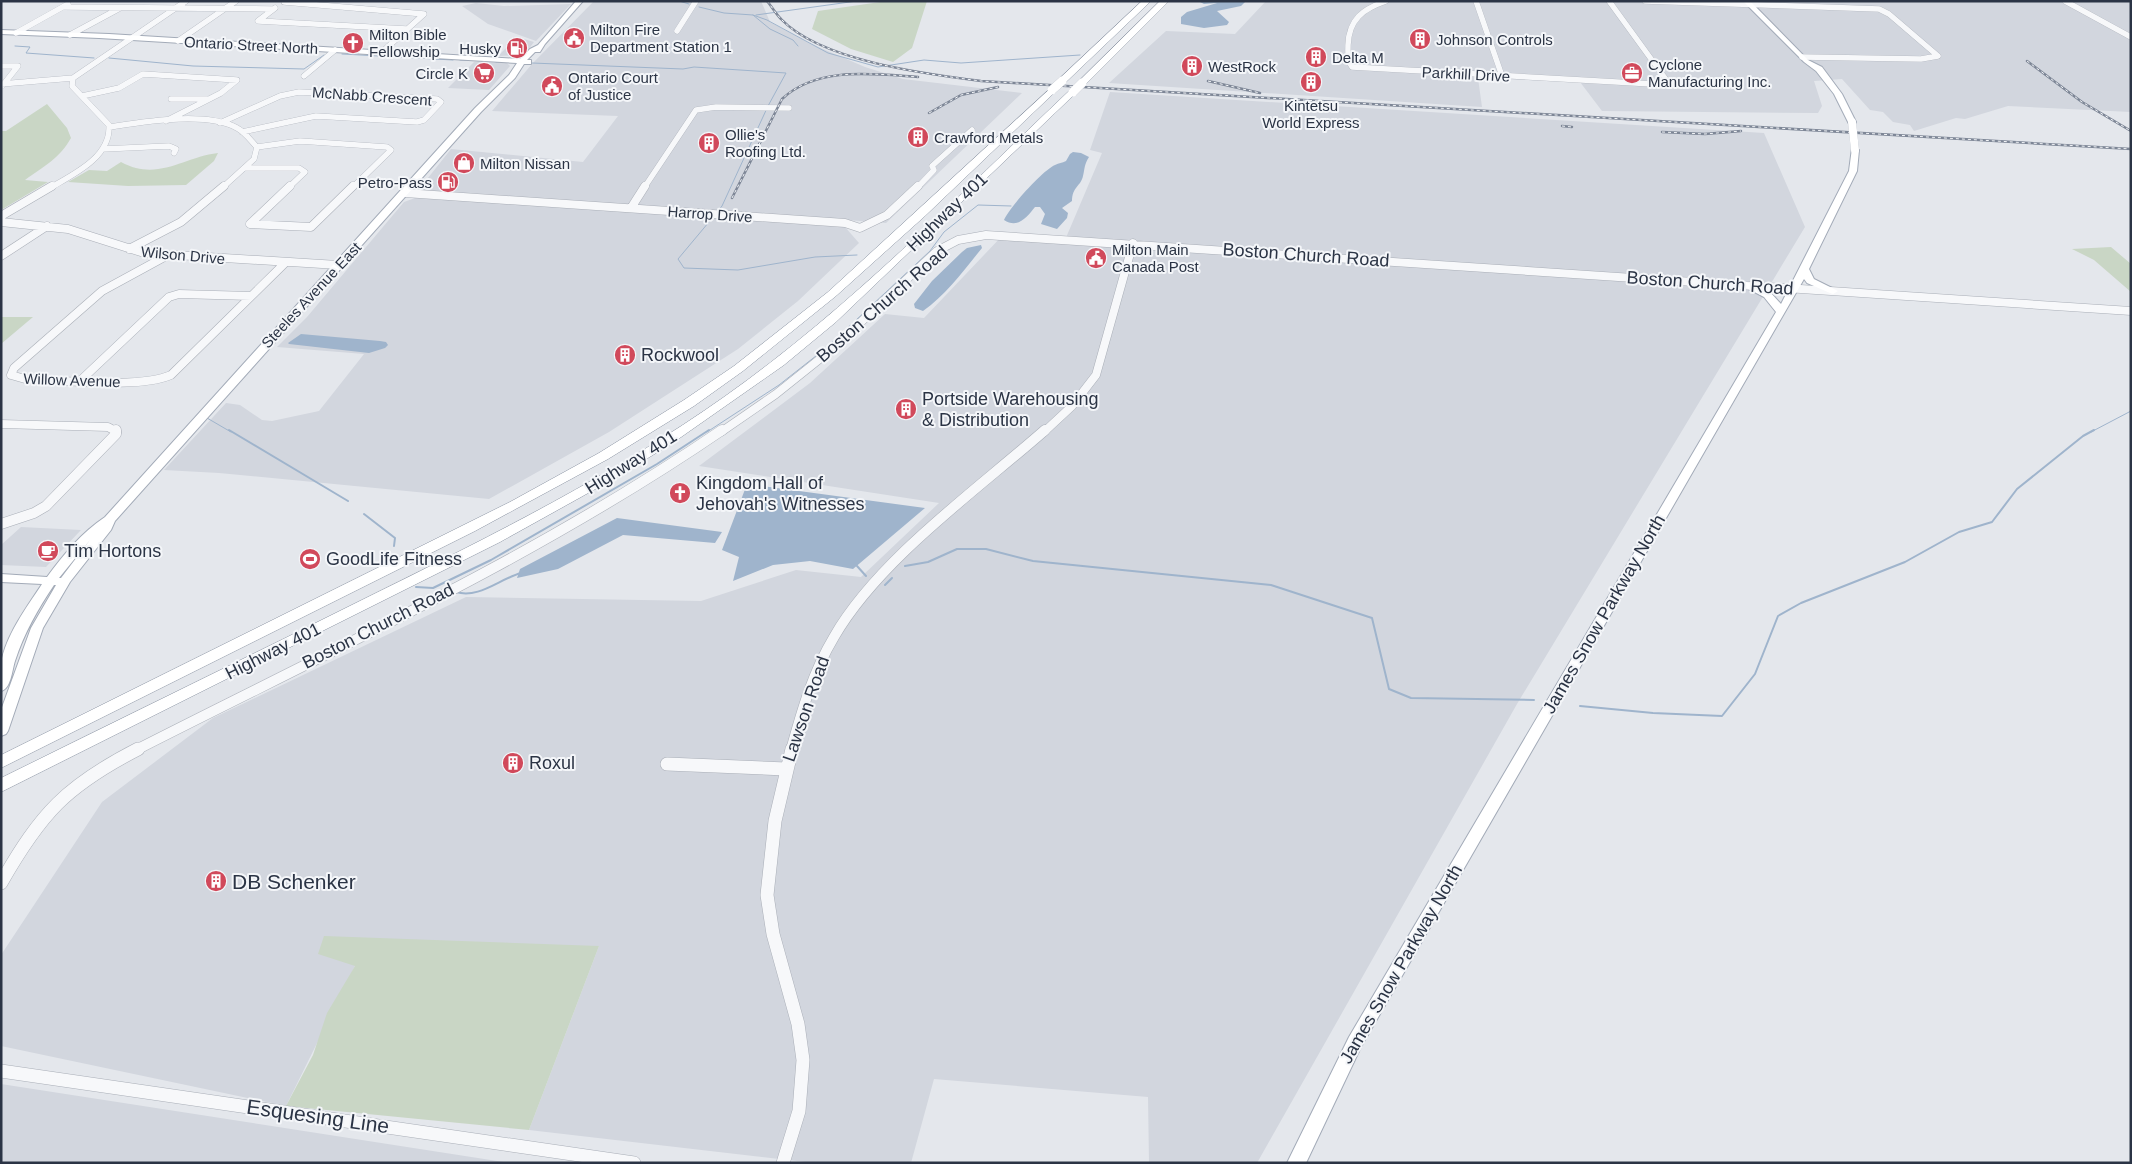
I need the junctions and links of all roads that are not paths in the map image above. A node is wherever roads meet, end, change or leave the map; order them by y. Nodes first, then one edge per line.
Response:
1 (73, 1) edge
2 (130, 1) edge
3 (186, 1) edge
4 (236, 1) edge
5 (284, 1) edge
6 (580, 1) edge
7 (696, 1) edge
8 (1135, 1) edge
9 (1147, 1) edge
10 (1165, 1) edge
11 (1174, 1) edge
12 (1386, 1) edge
13 (1476, 1) edge
14 (1609, 1) edge
15 (1645, 1) edge
16 (2065, 1) edge
17 (1753, 4) edge
18 (64, 7) junction
19 (121, 7) junction
20 (176, 8) junction
21 (226, 8) junction
22 (273, 9) junction
23 (1146, 20) junction
24 (407, 29) junction
25 (677, 30) dead end
26 (1114, 31) junction
27 (1, 32) edge
28 (16, 33) junction
29 (70, 35) junction
30 (2131, 37) edge
31 (130, 39) junction
32 (178, 41) junction
33 (335, 50) junction
34 (381, 52) junction
35 (1812, 60) junction
36 (526, 61) junction
37 (1, 66) edge
38 (304, 76) dead end
39 (1502, 76) junction
40 (73, 78) junction
41 (3, 85) edge
42 (82, 96) junction
43 (171, 99) dead end
44 (209, 99) junction
45 (789, 108) dead end
46 (166, 121) junction
47 (220, 123) junction
48 (109, 127) junction
49 (972, 130) dead end
50 (242, 132) junction
51 (257, 147) junction
52 (103, 149) junction
53 (174, 153) dead end
54 (246, 168) junction
55 (405, 193) junction
56 (631, 208) junction
57 (1, 216) edge
58 (1, 222) edge
59 (47, 226) junction
60 (1133, 243) junction
61 (129, 249) junction
62 (168, 255) junction
63 (1, 256) edge
64 (285, 263) junction
65 (338, 266) junction
66 (1804, 269) junction
67 (1746, 285) junction
68 (1795, 288) junction
69 (1833, 291) junction
70 (251, 296) junction
71 (2131, 311) edge
72 (1781, 313) junction
73 (81, 380) junction
74 (1, 424) edge
75 (1, 524) edge
76 (1, 578) edge
77 (58, 581) junction
78 (1, 687) edge
79 (1, 731) edge
80 (1, 762) edge
81 (667, 764) dead end
82 (786, 769) junction
83 (1, 786) edge
84 (1, 883) edge
85 (1, 1071) edge
86 (634, 1163) edge
87 (783, 1163) edge
88 (1296, 1163) edge

1 - 18 street
2 - 19 street
3 - 20 street
4 - 21 street
5 - 22 street
5 - 24 street
6 - 36 main road, Steeles Avenue East
7 - 25 street
8 - 26 highway
9 - 26 highway, Highway 401
10 - 23 highway, Highway 401
11 - 23 highway
12 - 39 street, Parkhill Drive
13 - 39 street
14 - 39 street, Parkhill Drive
15 - 17 street
16 - 30 street
17 - 35 main road, James Snow Parkway North
17 - 35 main road, James Snow Parkway North
17 - 35 street
18 - 19 street
18 - 28 street
19 - 20 street
19 - 29 street
20 - 21 street
20 - 31 street
21 - 22 street
21 - 32 street
22 - 24 street
23 - 83 highway, Highway 401
24 - 34 street
26 - 80 highway, Highway 401, bridge
27 - 28 main road, Ontario Street North
28 - 29 main road, Ontario Street North
29 - 31 main road, Ontario Street North
31 - 32 main road, Ontario Street North
31 - 40 street
32 - 33 main road, Ontario Street North
33 - 34 main road, Ontario Street North
33 - 38 street
34 - 36 main road, Ontario Street North
35 - 66 main road, James Snow Parkway North, bridge
36 - 55 main road, Steeles Avenue East
37 - 41 street
40 - 41 street
40 - 42 street
42 - 44 street
42 - 48 street
43 - 44 street
44 - 46 street
45 - 56 street
46 - 47 street
46 - 48 street
47 - 50 street
47 - 50 street, McNabb Crescent
48 - 52 street
49 - 56 street, Harrop Drive
50 - 51 street
51 - 54 street
51 - 54 street
52 - 53 street
52 - 57 street
54 - 61 street
55 - 56 street, Harrop Drive
55 - 65 main road, Steeles Avenue East
58 - 59 street, Wilson Drive
59 - 61 street, Wilson Drive
59 - 63 street
60 - 67 street, Boston Church Road
60 - 82 street, Lawson Road
60 - 84 street, Boston Church Road
61 - 62 street, Wilson Drive
62 - 64 street, Wilson Drive
62 - 73 street, Willow Avenue
64 - 65 street, Wilson Drive
64 - 70 street, Willow Avenue
65 - 77 main road, Steeles Avenue East
66 - 68 main road, James Snow Parkway North
66 - 69 main road
67 - 68 street, Boston Church Road
67 - 72 main road
68 - 69 street, Boston Church Road
68 - 72 main road, James Snow Parkway North
69 - 71 street, Boston Church Road
70 - 73 street
70 - 73 street, Willow Avenue
72 - 88 main road, James Snow Parkway North
74 - 75 street
76 - 77 main road
77 - 78 main road, Steeles Avenue East
77 - 79 main road, Steeles Avenue East
81 - 82 street
82 - 87 street, Lawson Road
85 - 86 street, Esquesing Line

